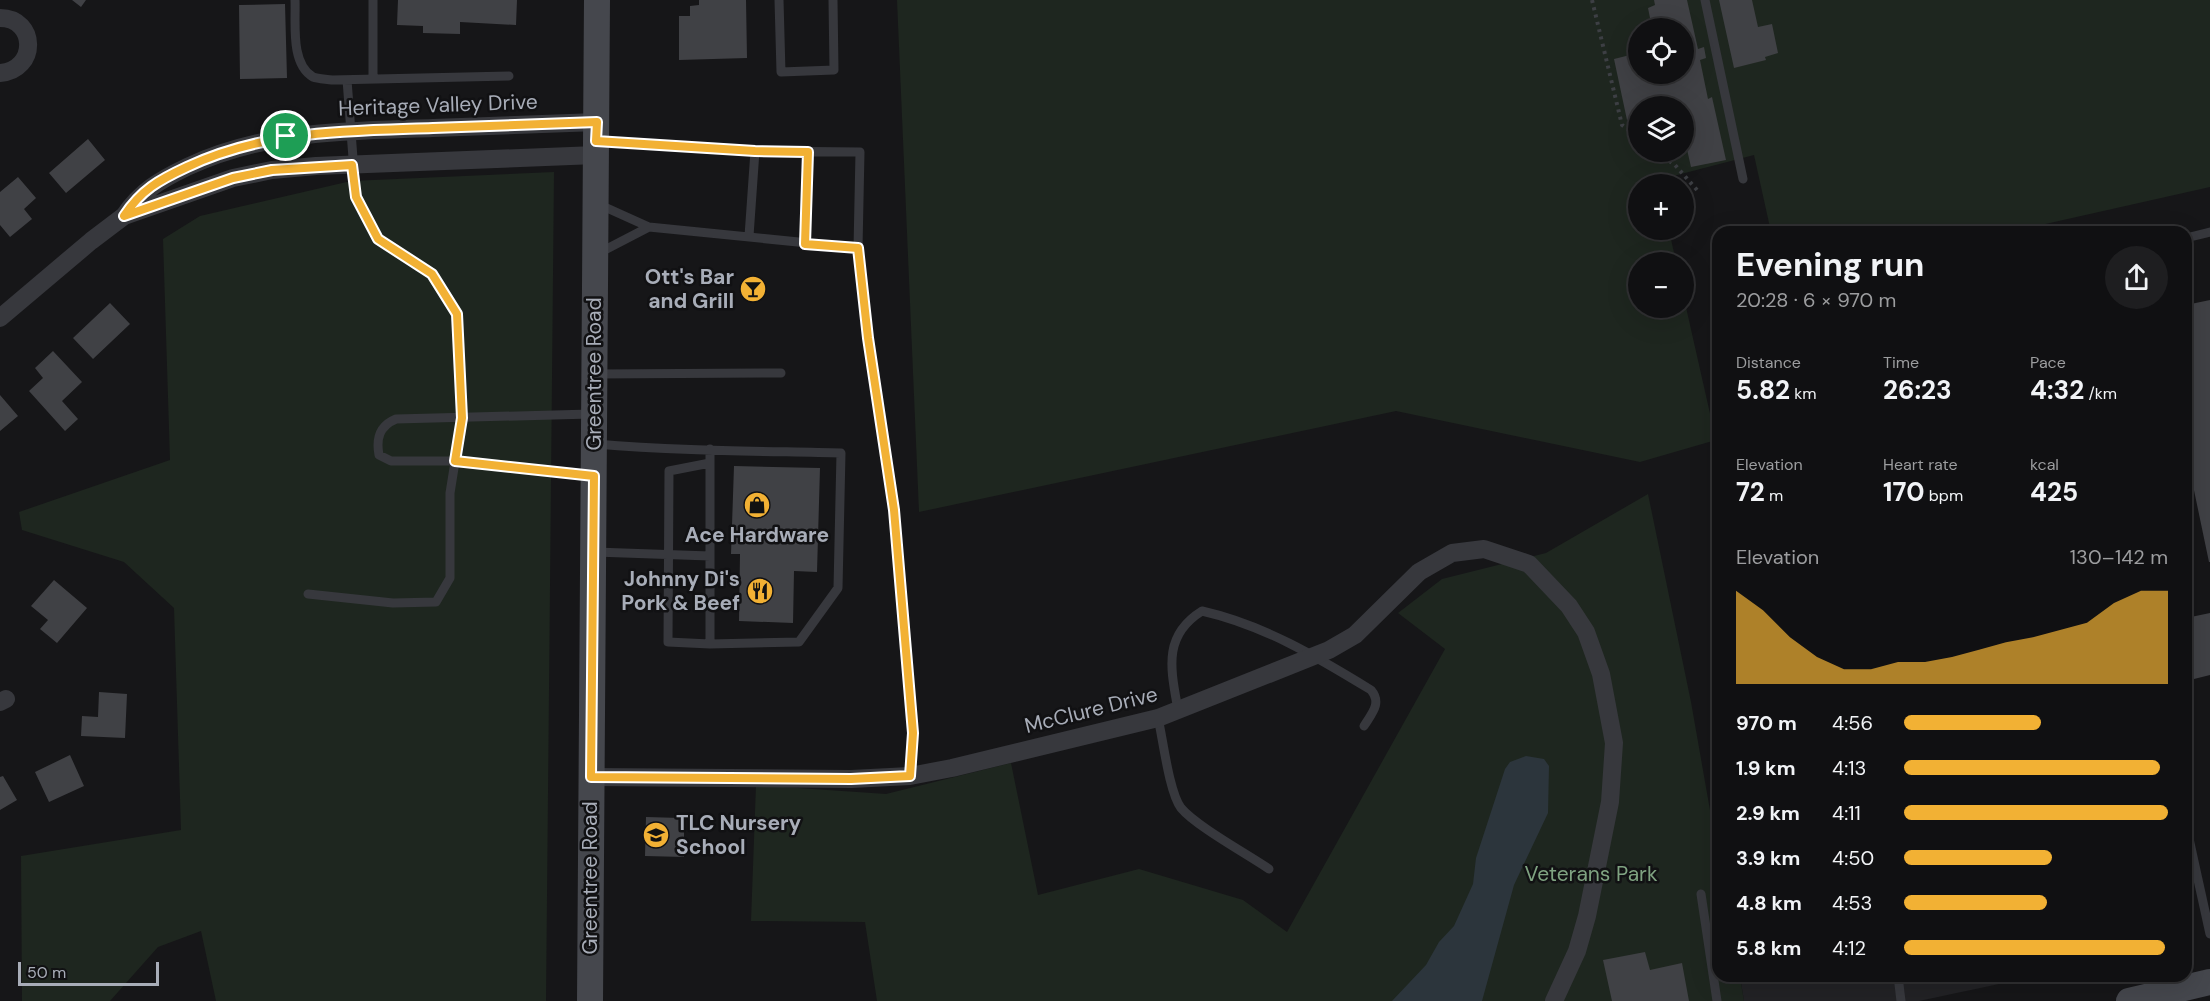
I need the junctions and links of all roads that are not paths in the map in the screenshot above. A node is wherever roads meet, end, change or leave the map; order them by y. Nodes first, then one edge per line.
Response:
1 (295, 0) edge
2 (373, 0) edge
3 (597, 0) edge
4 (779, 0) edge
5 (833, 0) edge
6 (1705, 0) edge
7 (0, 18) edge
8 (0, 73) edge
9 (509, 76) dead end
10 (373, 79) junction
11 (347, 80) junction
12 (350, 131) junction
13 (596, 139) junction
14 (755, 151) junction
15 (808, 152) junction
16 (352, 165) junction
17 (1743, 179) dead end
18 (595, 202) junction
19 (124, 216) junction
20 (649, 227) junction
21 (2210, 232) edge
22 (749, 236) junction
23 (2192, 236) edge
24 (805, 244) junction
25 (858, 248) junction
26 (595, 255) junction
27 (0, 318) edge
28 (781, 373) dead end
29 (594, 374) junction
30 (594, 414) junction
31 (462, 418) junction
32 (594, 444) junction
33 (710, 449) junction
34 (455, 461) junction
35 (710, 463) junction
36 (594, 476) junction
37 (593, 552) junction
38 (668, 555) junction
39 (710, 556) junction
40 (308, 594) dead end
41 (710, 644) junction
42 (1316, 656) junction
43 (1178, 710) junction
44 (1158, 718) junction
45 (1364, 726) dead end
46 (910, 776) junction
47 (591, 777) junction
48 (2192, 852) edge
49 (1269, 869) dead end
50 (1701, 894) dead end
51 (2210, 934) edge
52 (1712, 968) edge
53 (1714, 982) edge
54 (1899, 982) edge
55 (2210, 982) edge
56 (590, 1001) edge
57 (1554, 1001) edge
58 (1717, 1001) edge
59 (1901, 1001) edge
60 (2129, 1001) edge

1 - 11 lane
2 - 10 lane
3 - 13 street, Greentree Road
4 - 5 lane
6 - 17 lane
7 - 8 street
9 - 10 lane
10 - 11 lane
11 - 12 lane
12 - 13 street, Heritage Valley Drive
12 - 16 lane
12 - 19 street, Heritage Valley Drive
13 - 14 lane
13 - 16 street, Heritage Valley Drive
13 - 18 street, Greentree Road
14 - 15 lane
14 - 22 lane
15 - 24 lane
15 - 25 lane
16 - 19 street, Heritage Valley Drive
16 - 31 lane
18 - 20 lane
18 - 26 street, Greentree Road
19 - 27 street, Heritage Valley Drive
20 - 22 lane
20 - 26 lane
21 - 23 lane
22 - 24 lane
24 - 25 lane
25 - 46 lane
26 - 29 street, Greentree Road
28 - 29 lane
29 - 30 street, Greentree Road
30 - 31 lane
30 - 32 street, Greentree Road
31 - 34 lane
31 - 34 lane
32 - 33 lane
32 - 36 street, Greentree Road
33 - 35 lane
33 - 41 lane
34 - 36 lane
34 - 40 lane
35 - 38 lane
35 - 39 lane
36 - 37 street, Greentree Road
37 - 38 lane
37 - 47 street, Greentree Road
38 - 39 lane
38 - 41 lane
39 - 41 lane
42 - 43 street, McClure Drive
42 - 43 lane
42 - 45 lane
42 - 57 street, McClure Drive
43 - 44 street, McClure Drive
44 - 46 street, McClure Drive
44 - 49 lane
46 - 47 street, McClure Drive
47 - 56 street, Greentree Road
48 - 51 lane
50 - 52 lane
53 - 58 lane
54 - 59 lane
55 - 60 street

